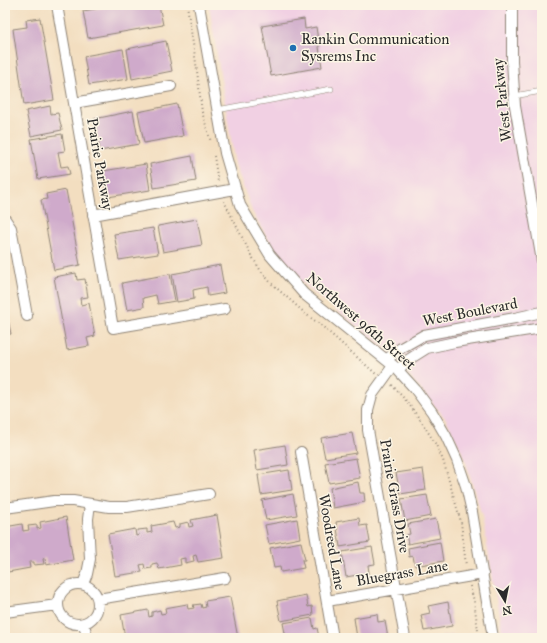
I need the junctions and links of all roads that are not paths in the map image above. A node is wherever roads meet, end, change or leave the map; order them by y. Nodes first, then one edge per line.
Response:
1 (57, 5) edge
2 (199, 5) edge
3 (512, 5) edge
4 (171, 86) dead end
5 (331, 89) dead end
6 (542, 91) edge
7 (514, 96) junction
8 (74, 103) junction
9 (217, 110) junction
10 (235, 188) junction
11 (93, 215) junction
12 (5, 219) edge
13 (542, 261) edge
14 (225, 309) dead end
15 (542, 312) edge
16 (27, 316) dead end
17 (542, 328) edge
18 (392, 365) junction
19 (301, 452) dead end
20 (209, 494) dead end
21 (90, 504) junction
22 (5, 508) edge
23 (482, 574) junction
24 (225, 578) dead end
25 (83, 584) junction
26 (397, 589) junction
27 (98, 599) junction
28 (327, 601) junction
29 (57, 605) junction
30 (5, 612) edge
31 (84, 623) junction
32 (87, 638) edge
33 (333, 638) edge
34 (405, 638) edge
35 (494, 638) edge

1 - 8 street, Prairie Parkway
2 - 9 street, Northwest 96th Street
3 - 7 street, West Parkway
4 - 8 street
5 - 9 lane
6 - 7 lane
7 - 13 street, West Parkway
8 - 11 street, Prairie Parkway
9 - 10 street, Northwest 96th Street
10 - 11 street
10 - 18 street, Northwest 96th Street
11 - 14 street, Prairie Parkway
12 - 16 street
15 - 18 street, West Boulevard
17 - 18 street, West Boulevard
18 - 23 street, Northwest 96th Street
18 - 26 street, Prairie Grass Drive
19 - 28 street, Woodreed Lane
20 - 21 street
21 - 22 street
21 - 25 street
23 - 26 street, Bluegrass Lane
23 - 35 street, Northwest 96th Street
24 - 27 street
25 - 27 street
25 - 29 street
26 - 28 street, Bluegrass Lane
26 - 34 street, Prairie Grass Drive
27 - 31 street
28 - 33 street, Woodreed Lane
29 - 30 street
29 - 31 street
31 - 32 street

